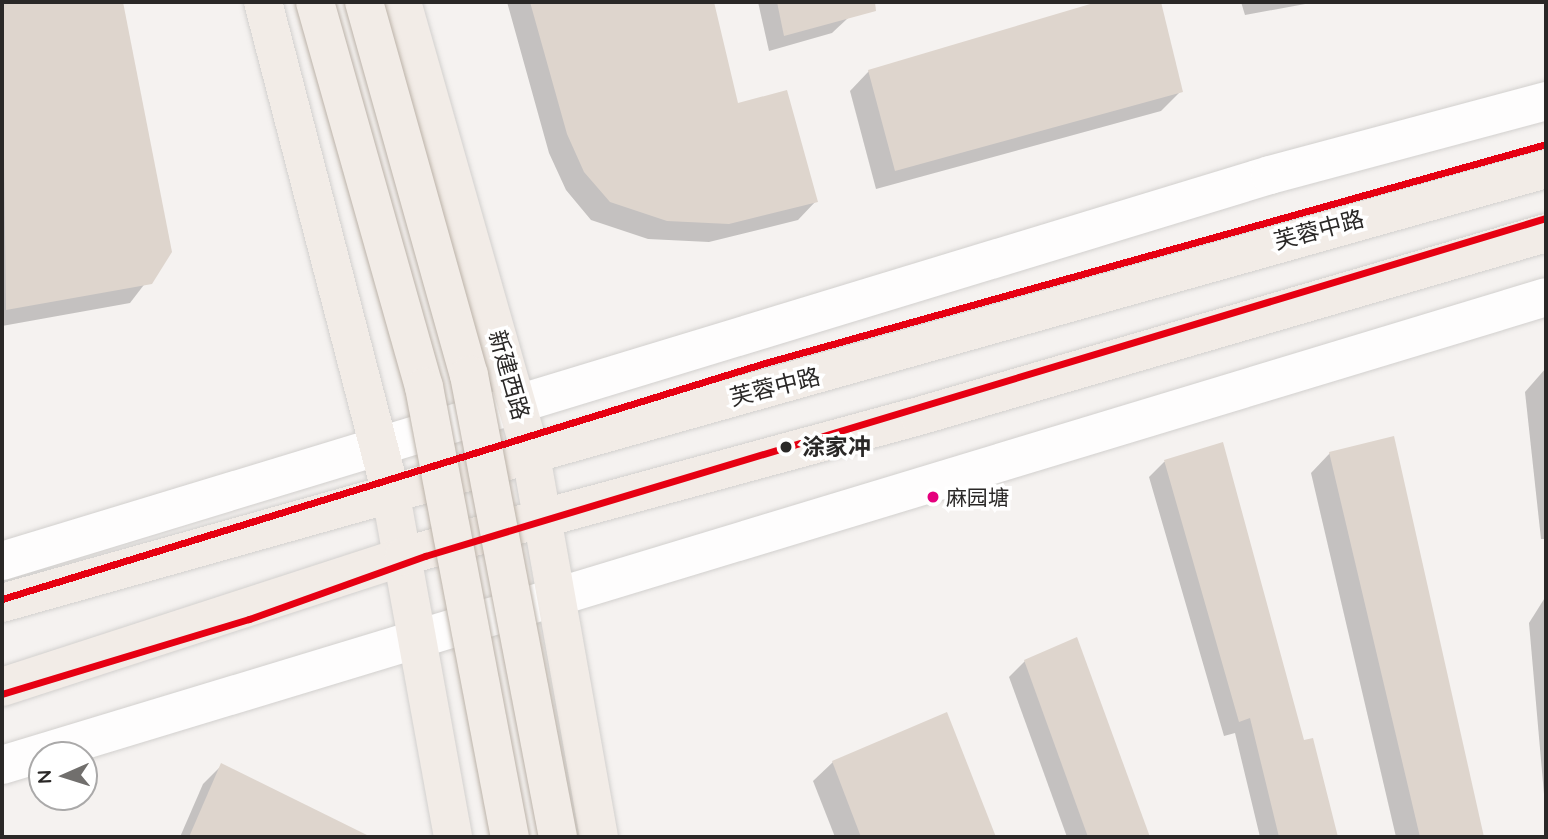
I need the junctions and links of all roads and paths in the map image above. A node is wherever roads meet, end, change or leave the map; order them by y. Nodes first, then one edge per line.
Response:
1 (263, 2) edge
2 (315, 2) edge
3 (363, 2) edge
4 (402, 2) edge
5 (1546, 101) edge
6 (1546, 169) edge
7 (1546, 233) edge
8 (1546, 297) edge
9 (518, 406) junction
10 (379, 448) junction
11 (530, 450) junction
12 (390, 491) junction
13 (544, 516) junction
14 (404, 556) junction
15 (2, 561) edge
16 (557, 594) junction
17 (2, 603) edge
18 (418, 637) junction
19 (2, 687) edge
20 (2, 765) edge
21 (453, 837) edge
22 (510, 837) edge
23 (558, 837) edge
24 (599, 837) edge

1 - 10 main road
2 - 22 main road, bridge
3 - 23 main road, 新建西路, bridge
4 - 9 main road, 新建西路
5 - 9 street
6 - 11 main road, 芙蓉中路
7 - 13 main road
8 - 16 street
9 - 10 street
9 - 11 main road, 新建西路
10 - 12 main road
10 - 15 street
11 - 12 main road, 芙蓉中路
11 - 13 main road, 新建西路
12 - 14 main road
12 - 17 main road, 芙蓉中路
13 - 14 main road
13 - 16 main road, 新建西路
14 - 18 main road
14 - 19 main road
16 - 18 street
16 - 24 main road, 新建西路
18 - 20 street
18 - 21 main road

